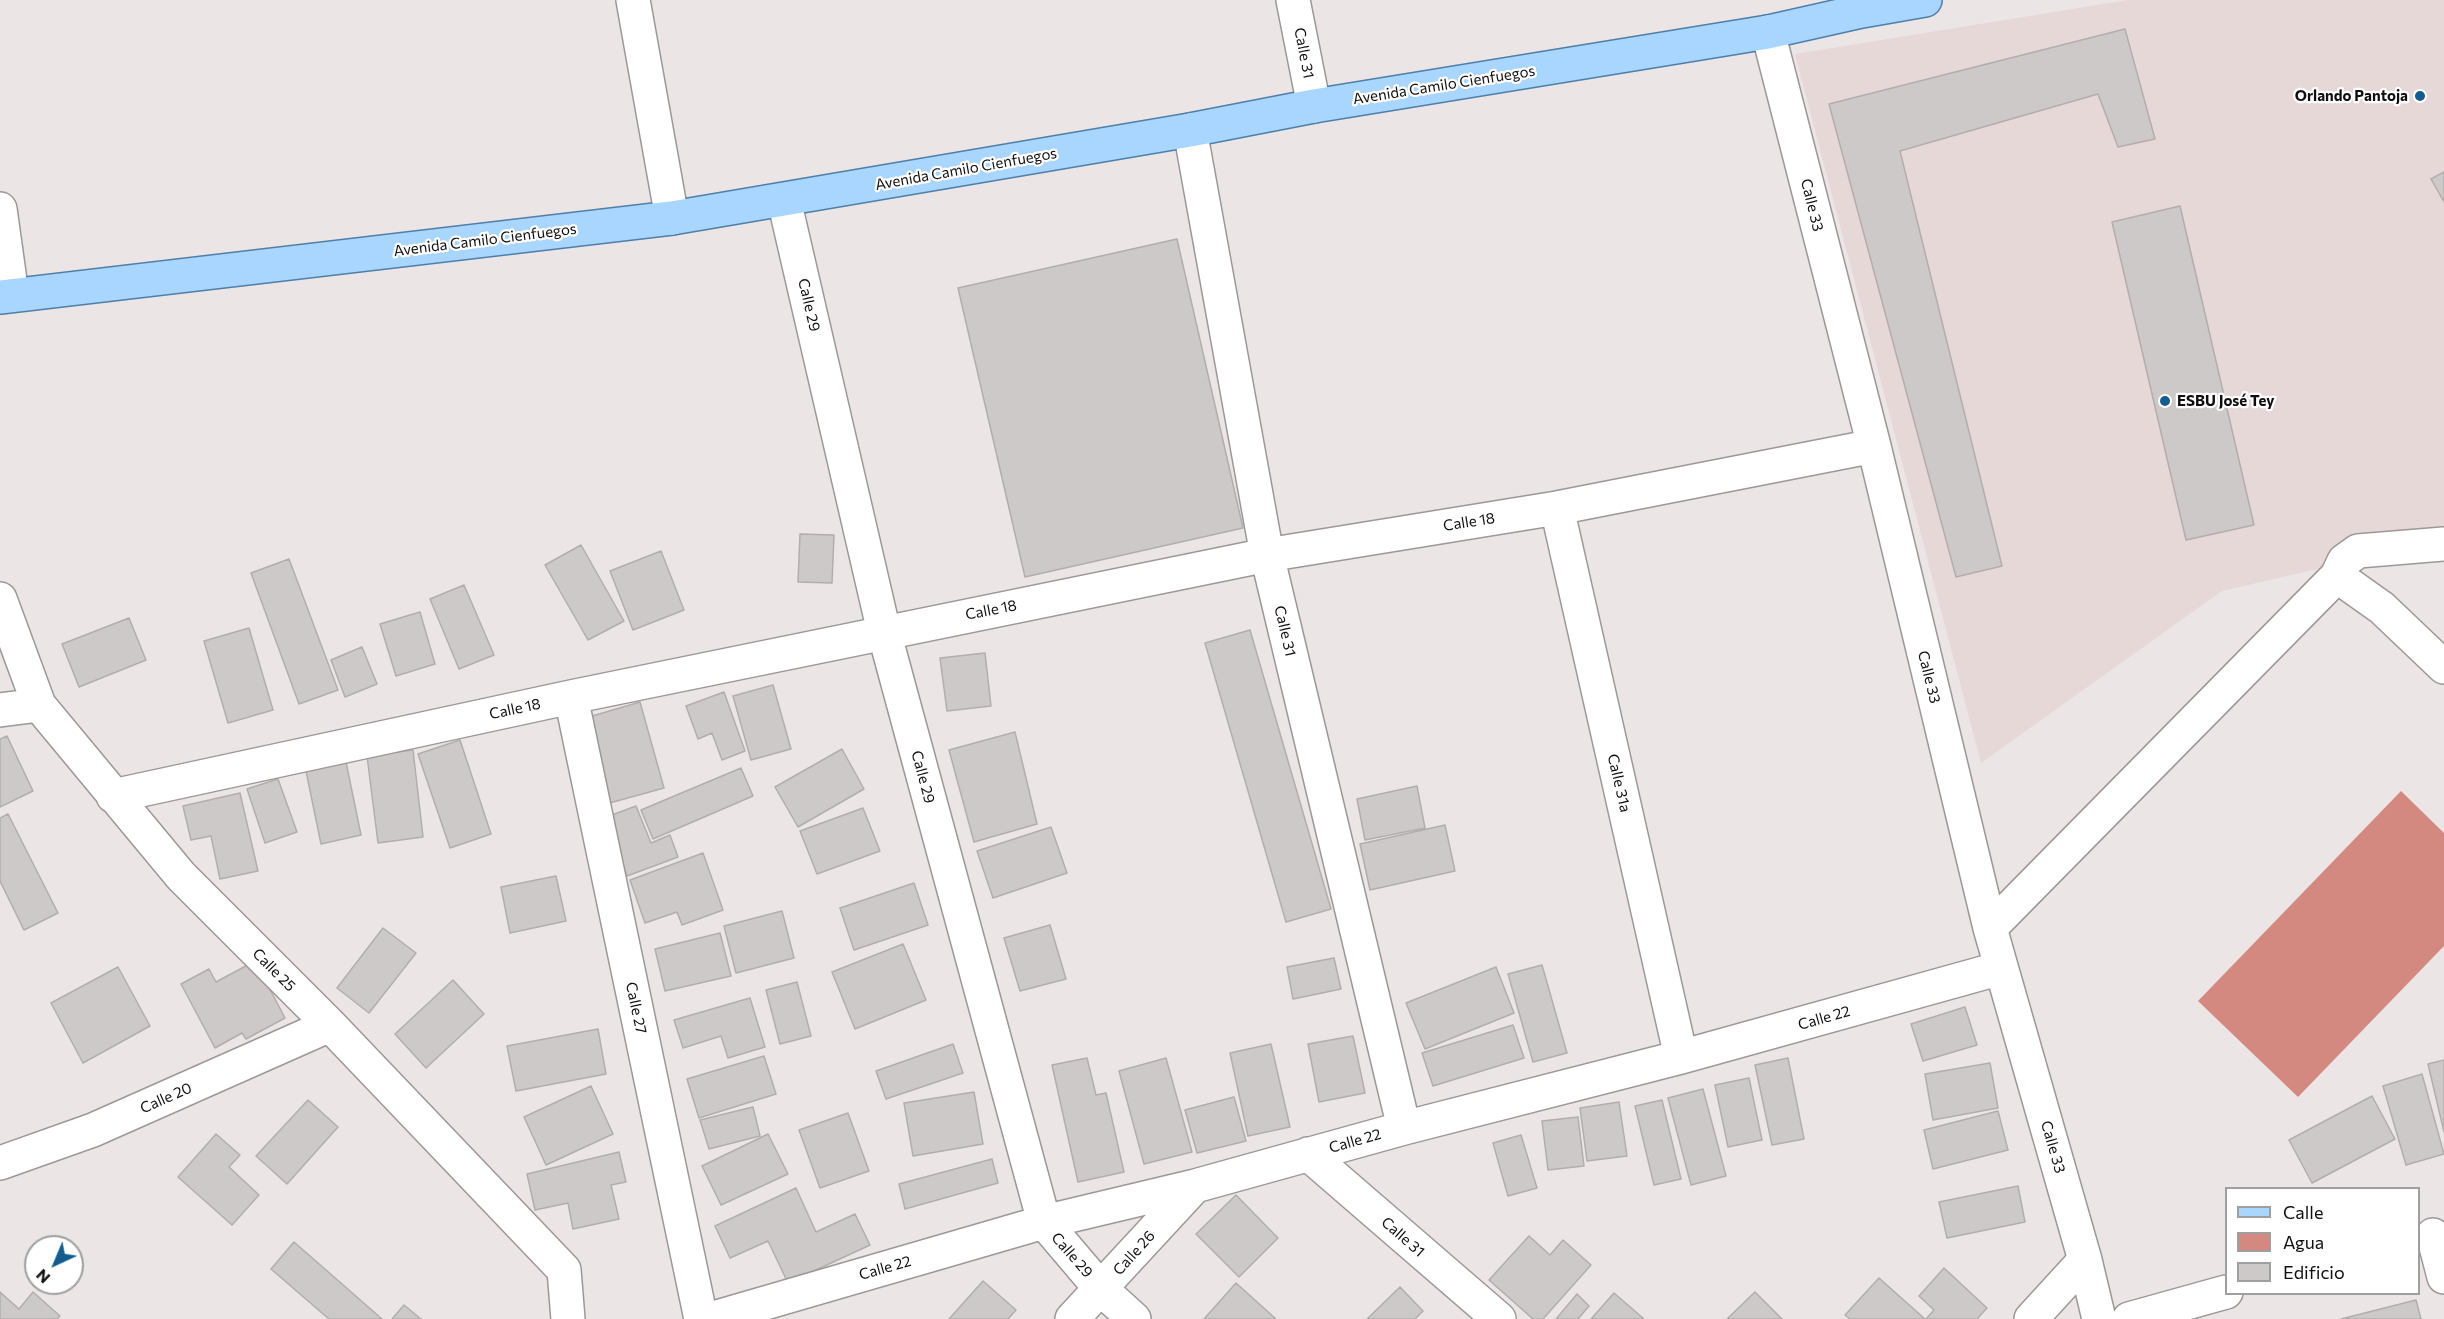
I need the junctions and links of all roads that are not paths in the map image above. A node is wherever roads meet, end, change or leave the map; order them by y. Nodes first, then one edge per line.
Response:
1 (633, 0) edge
2 (1293, 0) edge
3 (1925, 0) edge
4 (1861, 6) edge
5 (1768, 32) junction
6 (1314, 106) junction
7 (1191, 130) junction
8 (784, 200) junction
9 (0, 209) edge
10 (672, 218) junction
11 (6, 296) edge
12 (1874, 446) junction
13 (1557, 508) junction
14 (2444, 544) edge
15 (1267, 555) junction
16 (2337, 576) junction
17 (0, 599) edge
18 (884, 632) junction
19 (2444, 667) edge
20 (571, 697) junction
21 (39, 705) junction
22 (0, 710) edge
23 (113, 796) junction
24 (1990, 928) junction
25 (2001, 968) junction
26 (330, 1025) junction
27 (1682, 1058) junction
28 (1404, 1128) junction
29 (1308, 1154) junction
30 (0, 1163) edge
31 (1195, 1186) junction
32 (1044, 1222) junction
33 (2432, 1235) edge
34 (2085, 1260) junction
35 (2444, 1277) edge
36 (1101, 1288) junction
37 (2225, 1292) edge
38 (568, 1319) edge
39 (701, 1319) edge
40 (710, 1319) edge
41 (1072, 1319) edge
42 (1134, 1319) edge
43 (1499, 1319) edge
44 (2031, 1319) edge
45 (2099, 1319) edge
46 (2129, 1319) edge

1 - 10 street
2 - 6 street, Calle 31
3 - 4 main road, Avenida Camilo Cienfuegos
4 - 5 main road, Avenida Camilo Cienfuegos
5 - 6 main road, Avenida Camilo Cienfuegos
5 - 12 street, Calle 33
6 - 7 main road, Avenida Camilo Cienfuegos
7 - 8 main road, Avenida Camilo Cienfuegos
7 - 15 street, Calle 31
8 - 10 main road, Avenida Camilo Cienfuegos
8 - 18 street, Calle 29
9 - 11 street
10 - 11 main road, Avenida Camilo Cienfuegos
12 - 13 street, Calle 18
12 - 24 street, Calle 33
13 - 15 street, Calle 18
13 - 27 street, Calle 31a
14 - 16 street
15 - 18 street, Calle 18
15 - 28 street, Calle 31
16 - 19 street
16 - 24 street
17 - 21 street, Calle 25
18 - 20 street, Calle 18
18 - 32 street, Calle 29
20 - 23 street, Calle 18
20 - 39 street, Calle 27
21 - 22 street
21 - 23 street, Calle 25
23 - 26 street, Calle 25
24 - 25 street, Calle 33
25 - 27 street, Calle 22
25 - 34 street, Calle 33
26 - 30 street, Calle 20
26 - 38 street, Calle 25
27 - 28 street, Calle 22
28 - 29 street, Calle 22
29 - 31 street, Calle 22
29 - 43 street, Calle 31
31 - 32 street, Calle 22
31 - 36 street, Calle 26
32 - 36 street, Calle 29
32 - 40 street, Calle 22
33 - 35 street
34 - 44 street
34 - 45 street, Calle 33
36 - 41 street, Calle 26
36 - 42 street, Calle 29
37 - 46 street

